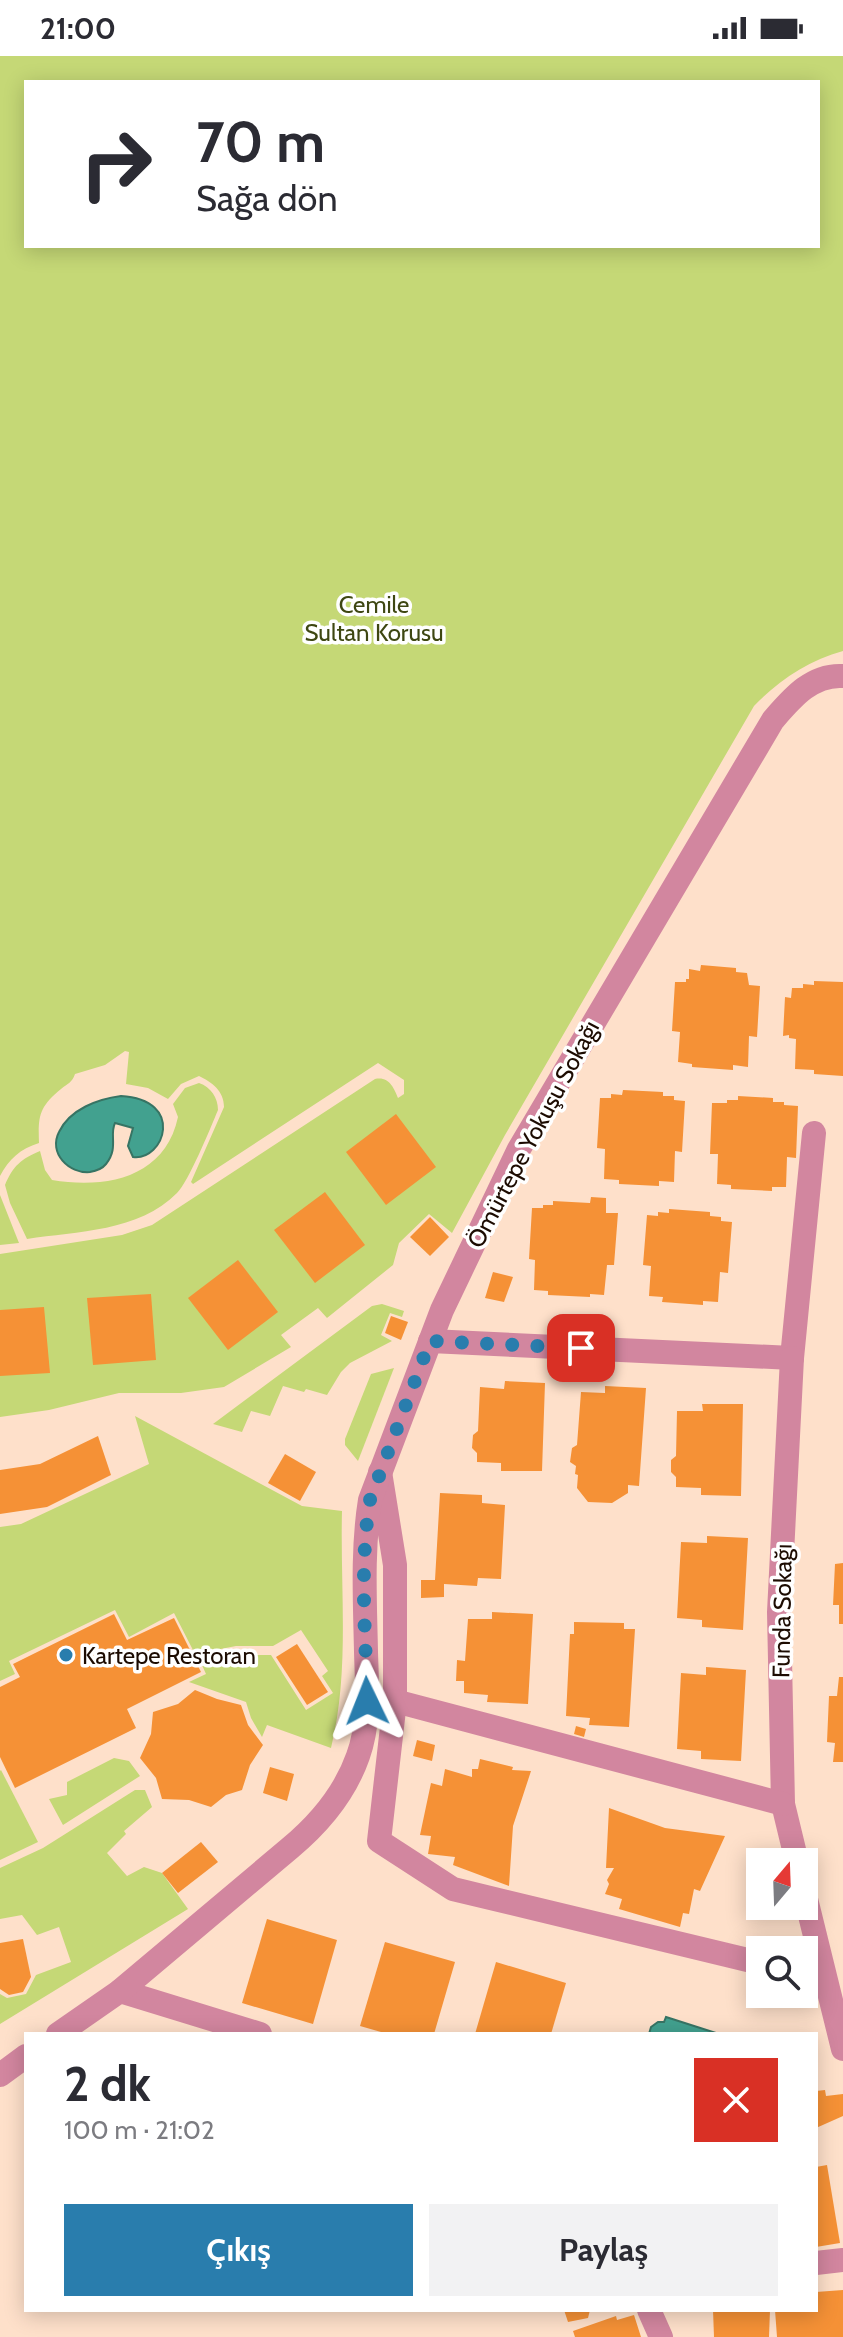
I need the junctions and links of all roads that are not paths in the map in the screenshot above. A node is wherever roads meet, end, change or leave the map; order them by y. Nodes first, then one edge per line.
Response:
1 (843, 676) edge
2 (814, 1133) dead end
3 (430, 1341) junction
4 (792, 1358) junction
5 (380, 1469) junction
6 (395, 1701) junction
7 (783, 1804) junction
8 (794, 1848) edge
9 (811, 1920) edge
10 (746, 1960) edge
11 (120, 1991) junction
12 (61, 2032) edge
13 (253, 2032) edge
14 (843, 2049) edge
15 (24, 2057) edge
16 (0, 2075) edge
17 (843, 2260) edge
18 (818, 2263) edge
19 (650, 2312) edge
20 (661, 2337) edge

1 - 3 street, Ömürtepe Yokuşu Sokağı
2 - 4 street, Funda Sokağı
3 - 4 street
3 - 5 street, Ömürtepe Yokuşu Sokağı
4 - 7 street, Funda Sokağı
5 - 6 street
5 - 11 street, Ömürtepe Yokuşu Sokağı
6 - 7 street
6 - 10 street
7 - 8 street, Funda Sokağı
9 - 14 street
11 - 12 street, Ömürtepe Yokuşu Sokağı
11 - 13 street
15 - 16 street
17 - 18 street
19 - 20 street

